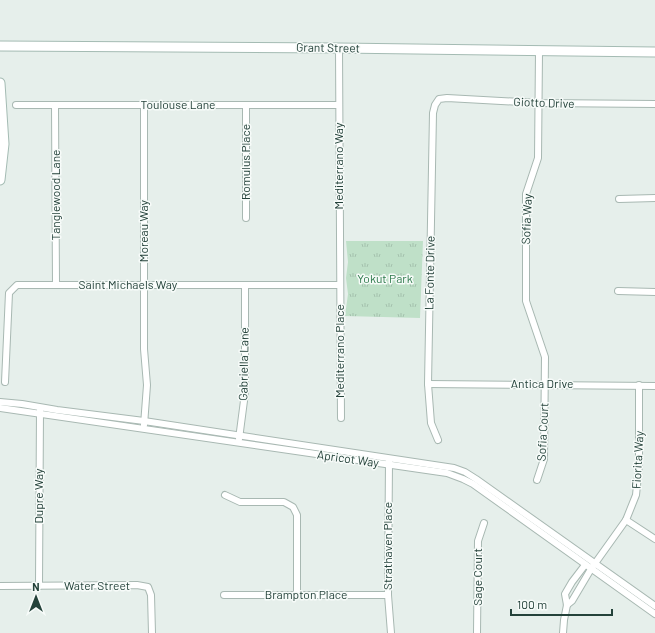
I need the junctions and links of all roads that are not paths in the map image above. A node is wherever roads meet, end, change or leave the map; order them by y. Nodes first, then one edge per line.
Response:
1 (0, 46) edge
2 (338, 48) junction
3 (539, 52) junction
4 (655, 52) edge
5 (0, 83) edge
6 (539, 103) junction
7 (655, 104) edge
8 (16, 105) dead end
9 (55, 105) junction
10 (144, 105) junction
11 (246, 105) junction
12 (339, 105) junction
13 (435, 105) joint
14 (0, 180) edge
15 (655, 198) edge
16 (619, 199) dead end
17 (246, 218) dead end
18 (56, 285) junction
19 (144, 285) junction
20 (245, 285) junction
21 (340, 285) junction
22 (618, 291) dead end
23 (655, 292) edge
24 (3, 353) edge
25 (6, 382) dead end
26 (428, 384) junction
27 (545, 384) junction
28 (639, 385) junction
29 (655, 386) edge
30 (0, 402) edge
31 (0, 408) edge
32 (40, 410) junction
33 (340, 418) dead end
34 (144, 421) junction
35 (143, 428) junction
36 (240, 436) junction
37 (438, 440) dead end
38 (239, 443) junction
39 (389, 462) junction
40 (537, 480) dead end
41 (225, 496) dead end
42 (626, 520) junction
43 (484, 523) dead end
44 (655, 539) edge
45 (585, 565) junction
46 (593, 567) junction
47 (0, 586) edge
48 (39, 586) junction
49 (224, 595) dead end
50 (297, 595) junction
51 (388, 595) junction
52 (567, 604) junction
53 (655, 606) edge
54 (655, 614) edge
55 (152, 633) edge
56 (391, 633) edge
57 (477, 633) edge
58 (563, 633) edge

1 - 2 street, Grant Street
2 - 3 street, Grant Street
2 - 12 street, Mediterrano Way
3 - 4 street, Grant Street
3 - 6 street, Sofia Way
5 - 14 street
6 - 7 street, Giotto Drive
6 - 13 street, Giotto Drive
6 - 27 street, Sofia Way
8 - 9 street, Toulouse Lane
9 - 10 street, Toulouse Lane
9 - 18 street, Tanglewood Lane
10 - 11 street, Toulouse Lane
10 - 19 street, Moreau Way
11 - 12 street, Toulouse Lane
11 - 17 street, Romulus Place
12 - 21 street, Mediterrano Way
13 - 26 street, La Fonte Drive
15 - 16 street
18 - 19 street, Saint Michaels Way
18 - 24 street, Saint Michaels Way
19 - 20 street, Saint Michaels Way
19 - 34 street, Moreau Way
20 - 21 street, Saint Michaels Way
20 - 36 street, Gabriella Lane
21 - 33 street, Mediterrano Place
22 - 23 street
24 - 25 street, Saint Michaels Way
26 - 27 street, Antica Drive
26 - 37 street, La Fonte Drive
27 - 28 street, Antica Drive
27 - 40 street, Sofia Court
28 - 29 street, Antica Drive
28 - 42 street, Fiorita Way
30 - 32 street, Apricot Way
31 - 32 street, Apricot Way
32 - 34 street, Apricot Way
32 - 35 street, Apricot Way
32 - 48 street, Dupre Way
34 - 35 street, Moreau Way
34 - 36 street, Apricot Way
35 - 38 street, Apricot Way
36 - 38 street, Gabriella Lane
36 - 39 street, Apricot Way
38 - 39 street, Apricot Way
39 - 45 street, Apricot Way
39 - 46 street, Apricot Way
39 - 51 street, Strathaven Place
41 - 50 street
42 - 44 street
42 - 46 street, Fiorita Way
43 - 57 street, Sage Court
45 - 46 street, Apricot Way
45 - 52 street
46 - 52 street, Fiorita Way
46 - 53 street, Apricot Way
46 - 54 street, Apricot Way
47 - 48 street, Water Street
48 - 55 street, Water Street
49 - 50 street, Brampton Place
50 - 51 street, Brampton Place
51 - 56 street, Strathaven Place
52 - 58 street

